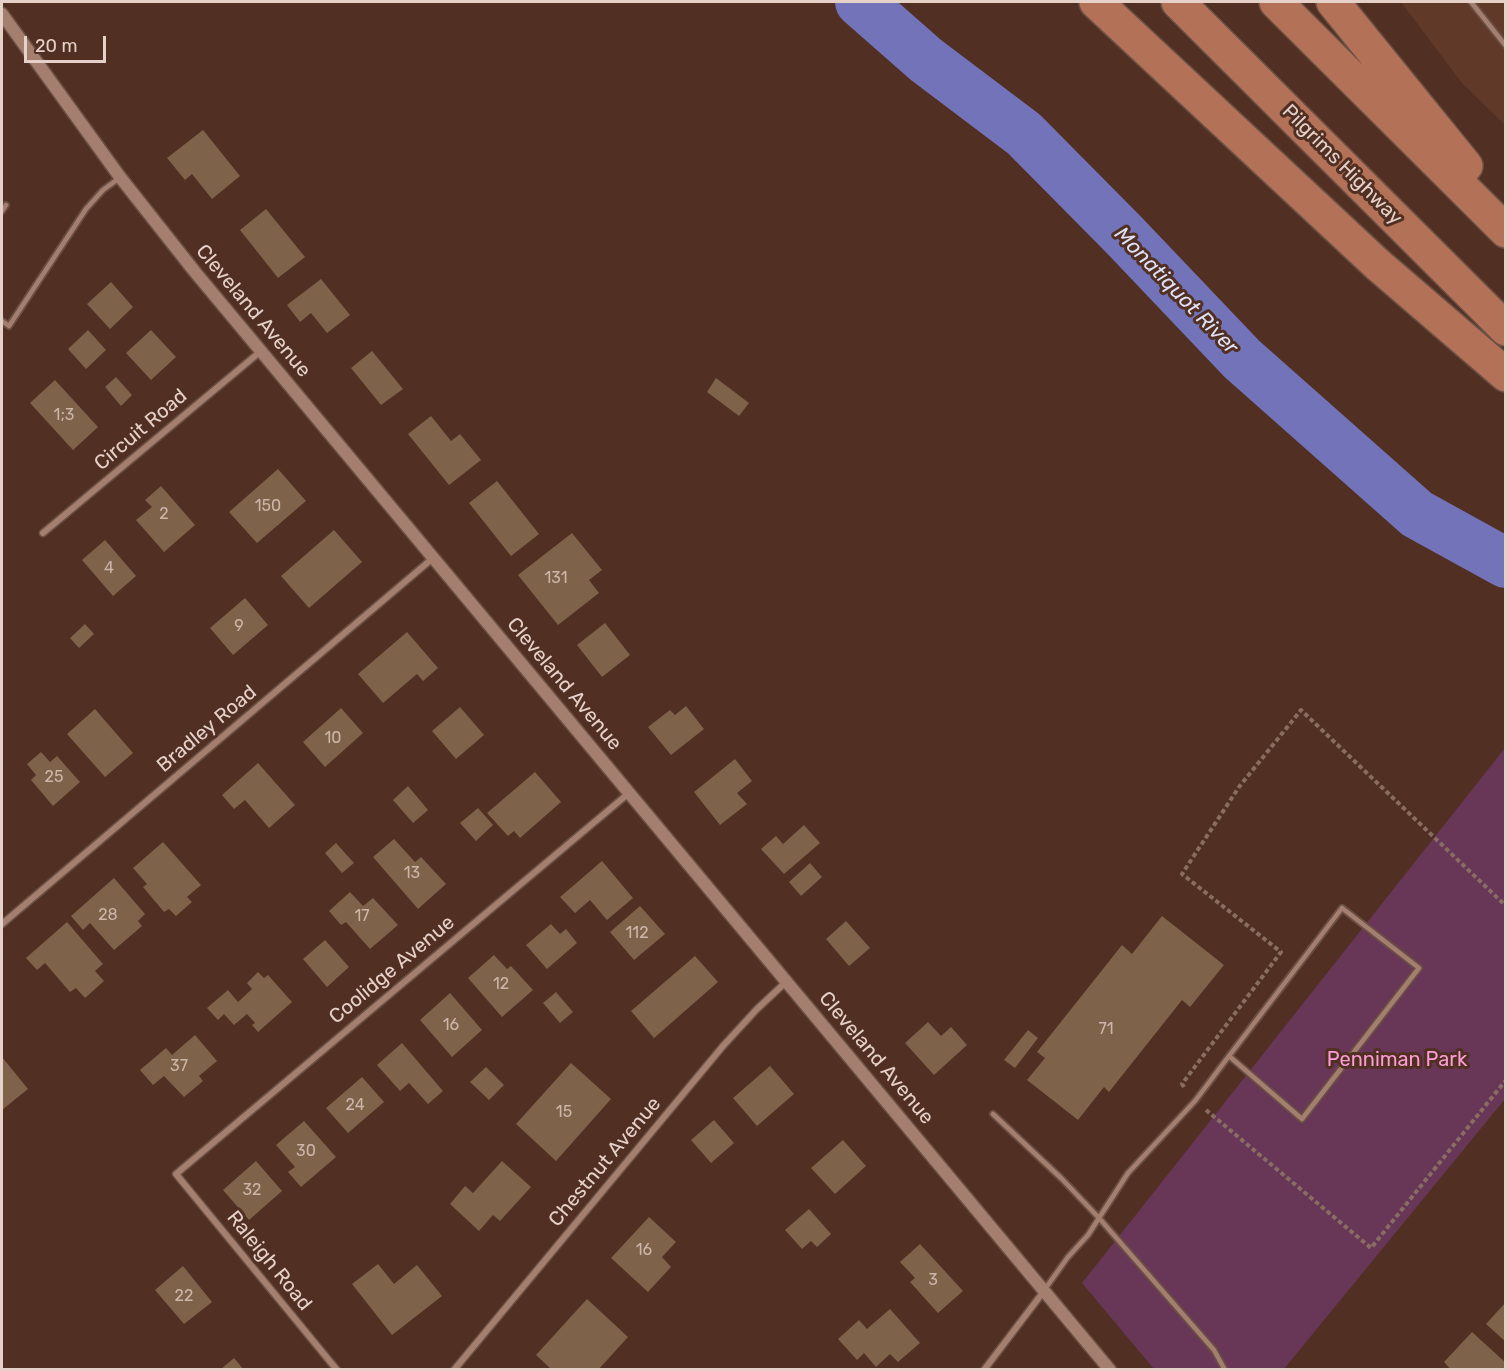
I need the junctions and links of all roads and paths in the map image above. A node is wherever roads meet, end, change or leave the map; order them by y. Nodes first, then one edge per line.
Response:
1 (1096, 2) edge
2 (1178, 2) edge
3 (1276, 2) edge
4 (1333, 2) edge
5 (1471, 2) edge
6 (2, 14) edge
7 (1506, 46) edge
8 (120, 177) junction
9 (6, 205) dead end
10 (2, 211) edge
11 (1506, 214) edge
12 (1506, 231) edge
13 (2, 321) edge
14 (1506, 329) edge
15 (261, 351) junction
16 (1506, 375) edge
17 (43, 533) dead end
18 (434, 558) junction
19 (629, 792) junction
20 (1506, 906) edge
21 (2, 924) edge
22 (1281, 952) dead end
23 (787, 981) junction
24 (1228, 1056) junction
25 (993, 1114) dead end
26 (176, 1174) joint
27 (1099, 1218) junction
28 (1044, 1291) junction
29 (337, 1370) edge
30 (454, 1370) edge
31 (984, 1370) edge
32 (1110, 1370) edge
33 (1226, 1370) edge

1 - 16 highway
2 - 14 highway, Pilgrims Highway
3 - 12 highway
4 - 11 highway
5 - 7 lane
6 - 8 street, Cleveland Avenue
8 - 13 lane
8 - 15 street, Cleveland Avenue
9 - 10 lane
15 - 17 street, Circuit Road
15 - 18 street, Cleveland Avenue
18 - 19 street, Cleveland Avenue
18 - 21 street, Bradley Road
19 - 23 street, Cleveland Avenue
19 - 26 street, Coolidge Avenue
20 - 22 path
23 - 28 street, Cleveland Avenue
23 - 30 street, Chestnut Avenue
24 - 24 lane
24 - 27 lane
25 - 27 lane
26 - 29 street, Raleigh Road
27 - 28 lane
27 - 33 lane
28 - 31 street
28 - 32 street, Cleveland Avenue

